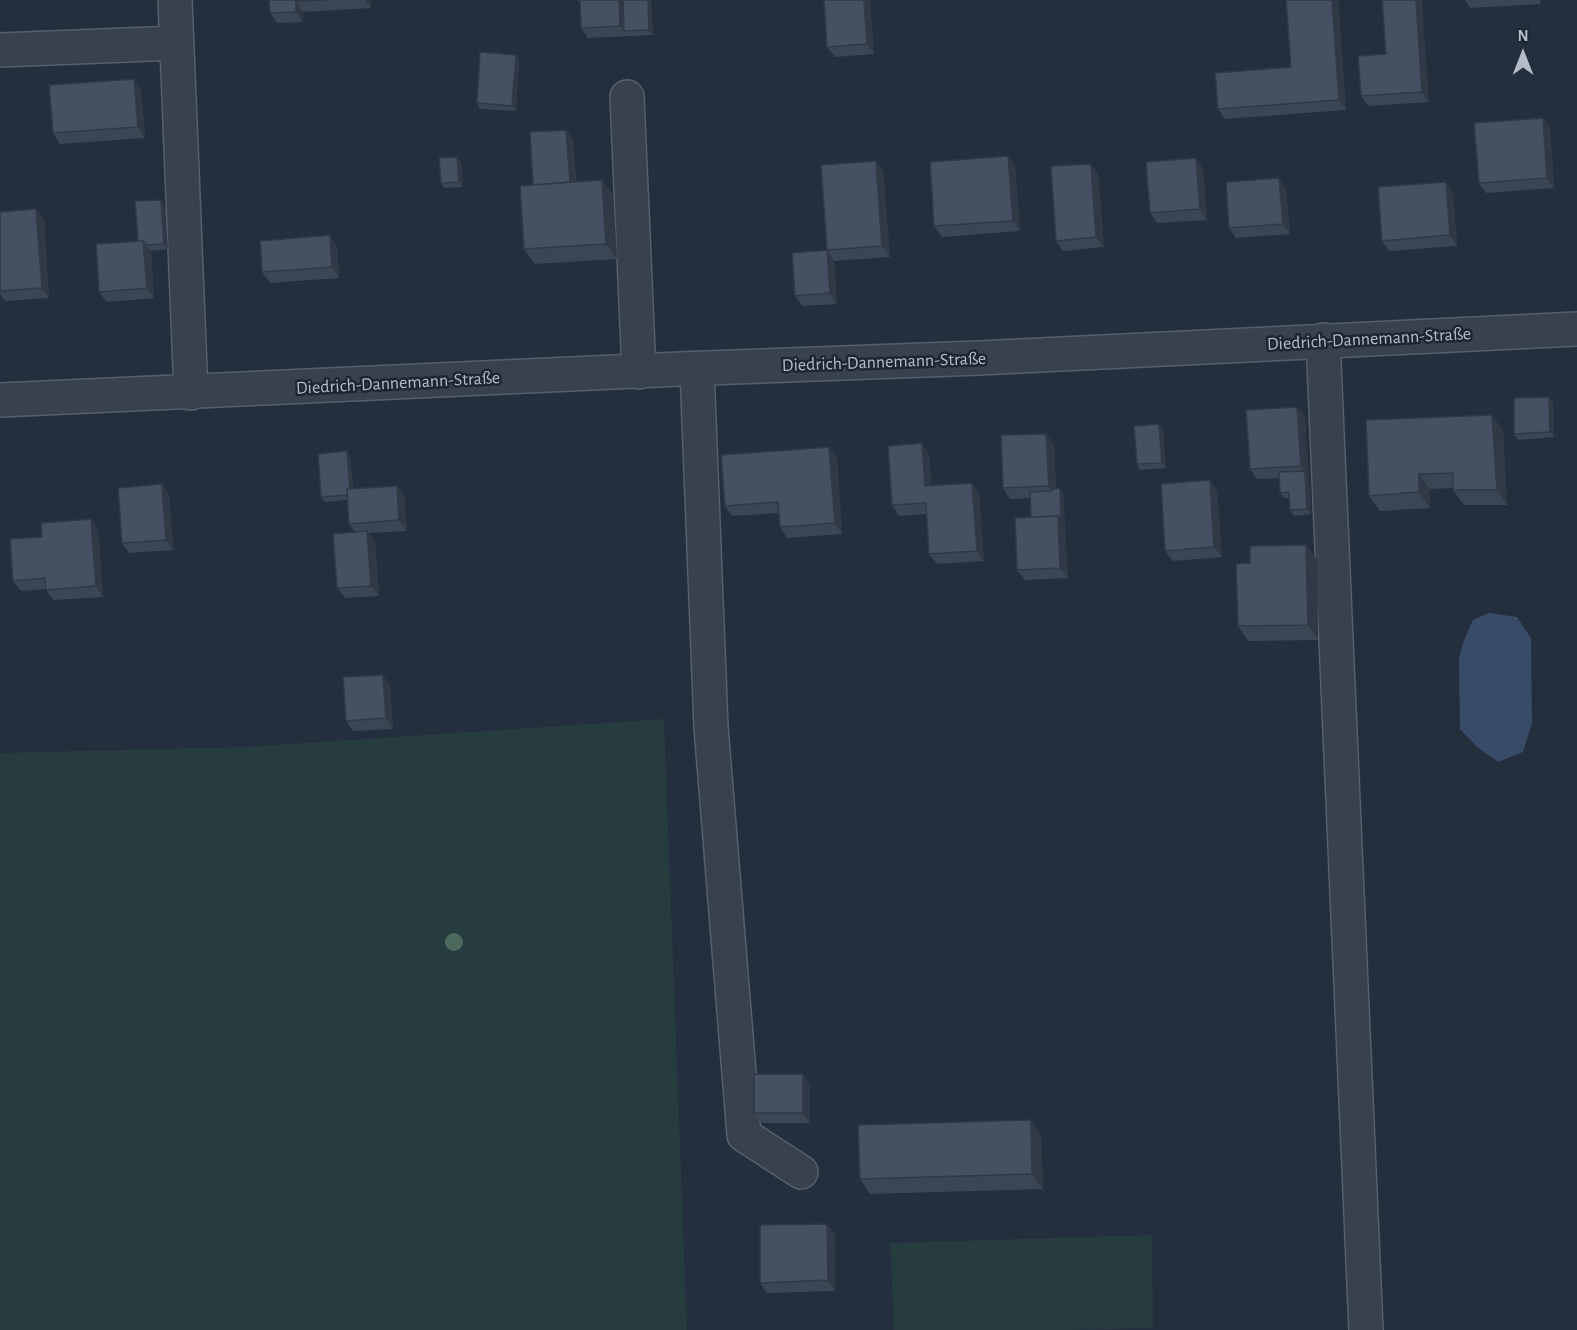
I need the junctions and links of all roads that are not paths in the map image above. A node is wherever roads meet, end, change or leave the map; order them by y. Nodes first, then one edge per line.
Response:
1 (175, 0) edge
2 (177, 44) junction
3 (0, 50) edge
4 (627, 97) dead end
5 (1577, 329) edge
6 (1323, 340) junction
7 (697, 369) junction
8 (639, 372) junction
9 (191, 393) junction
10 (0, 400) edge
11 (801, 1172) dead end
12 (1366, 1330) edge

1 - 2 street
2 - 3 street
2 - 9 street
4 - 8 street
5 - 6 street, Diedrich-Dannemann-Straße
6 - 7 street, Diedrich-Dannemann-Straße
6 - 12 street
7 - 8 street, Diedrich-Dannemann-Straße
7 - 11 street
8 - 9 street, Diedrich-Dannemann-Straße
9 - 10 street, Diedrich-Dannemann-Straße

